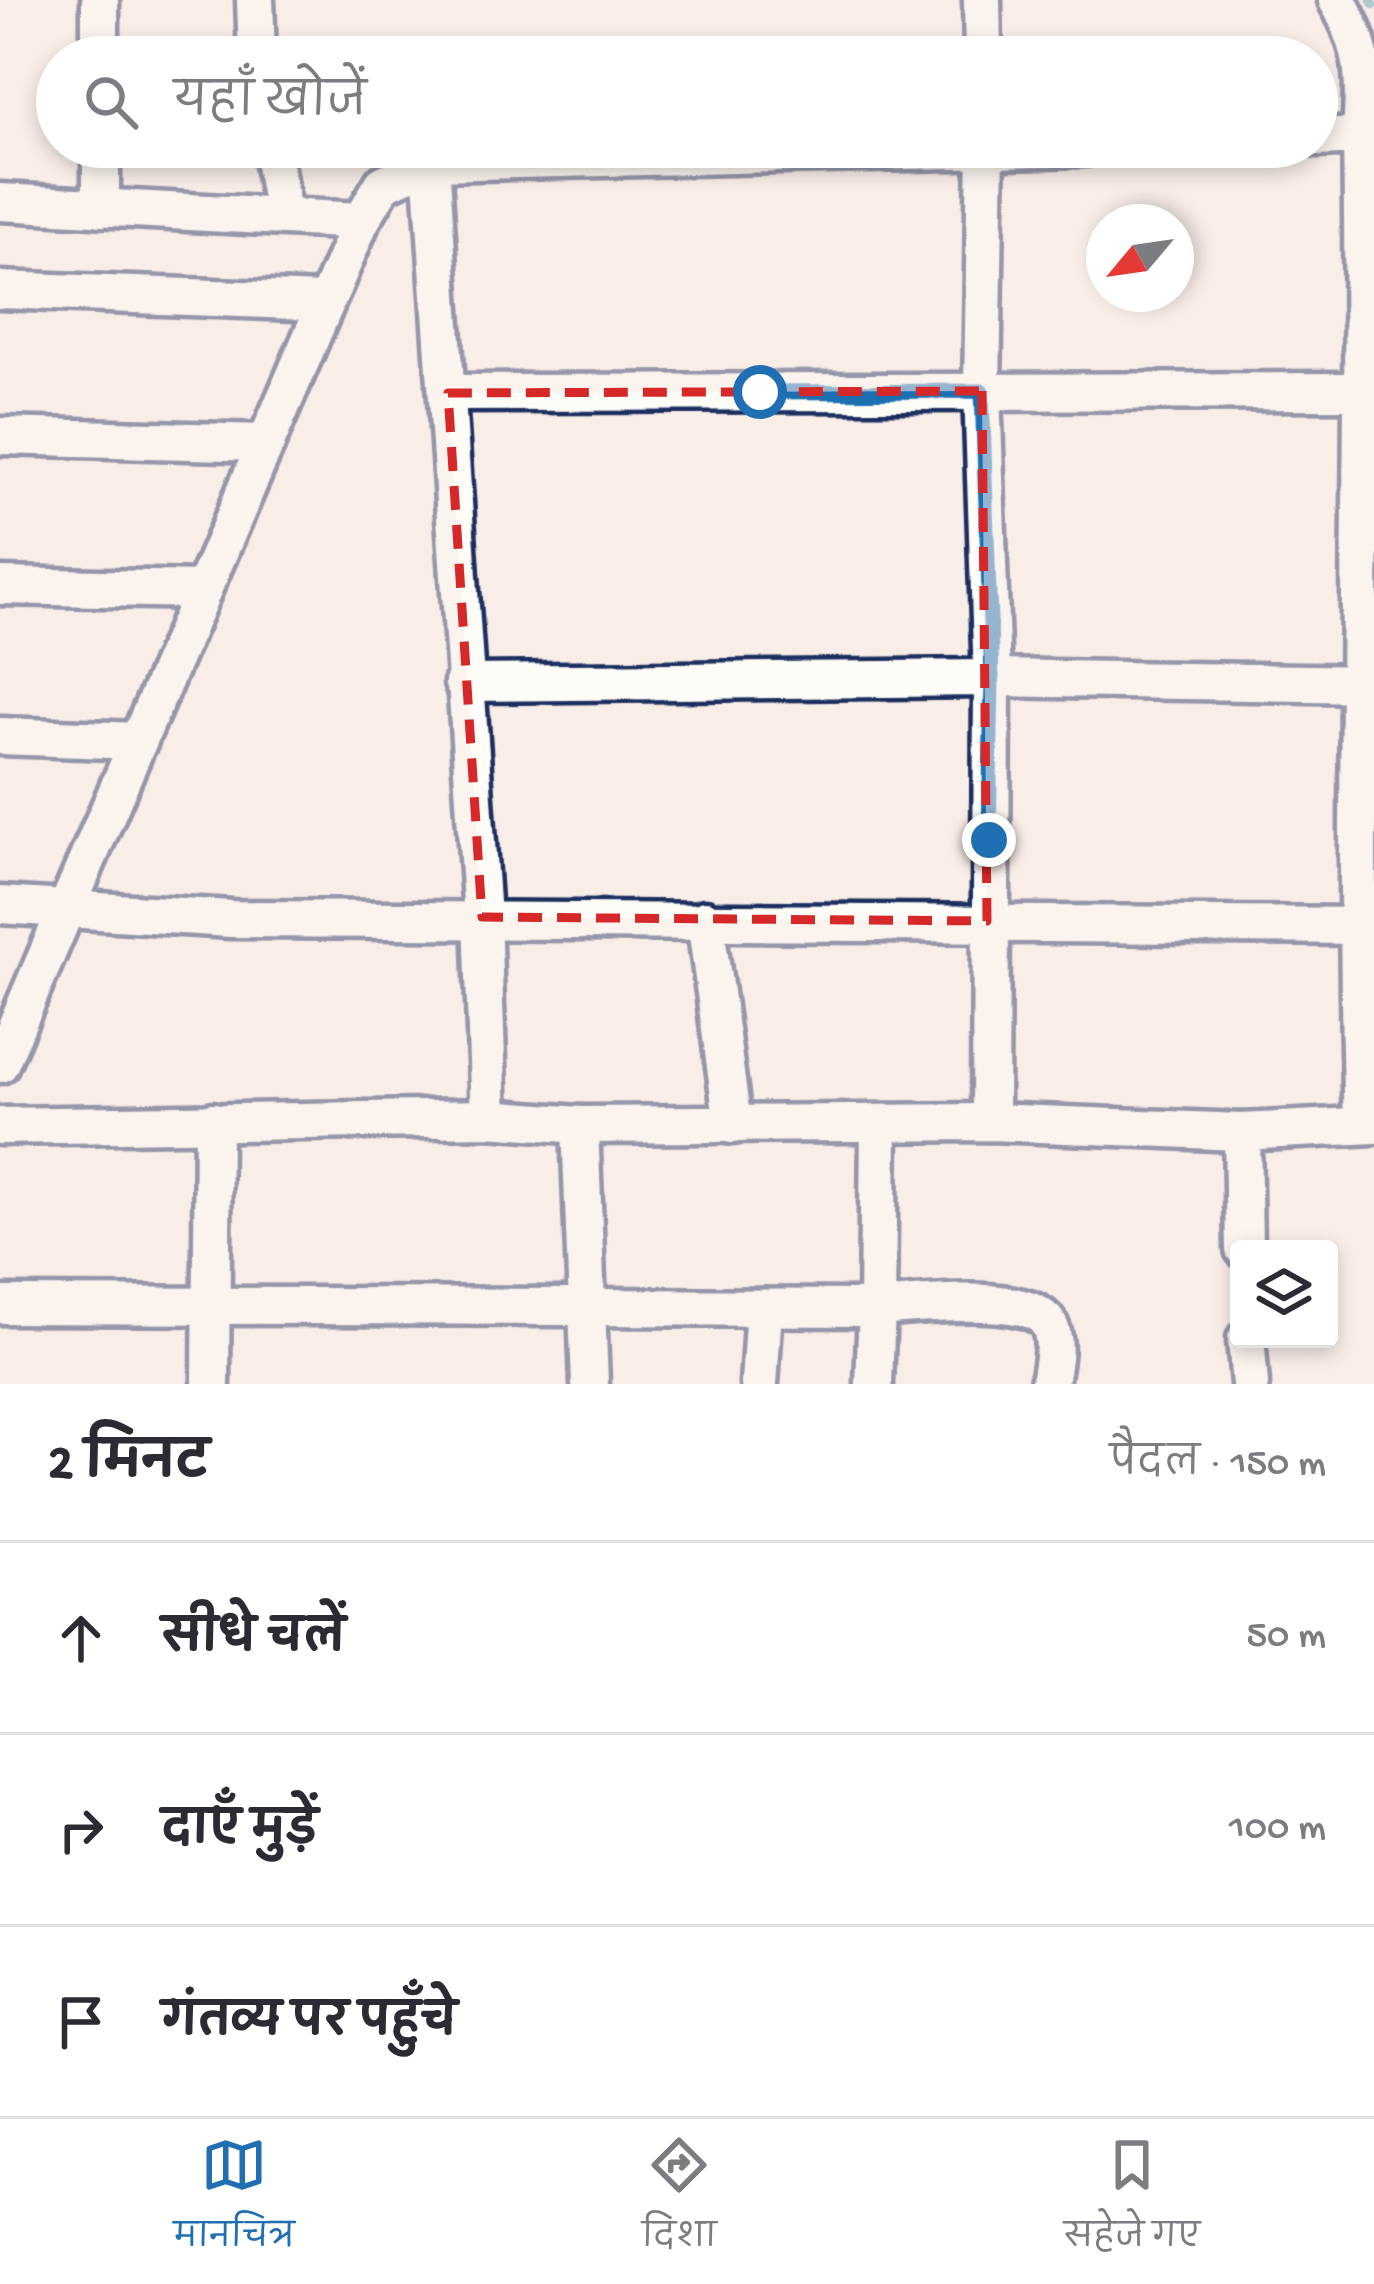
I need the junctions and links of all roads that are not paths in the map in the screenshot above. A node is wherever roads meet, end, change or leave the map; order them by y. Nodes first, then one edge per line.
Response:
1 (100, 0) edge
2 (255, 0) edge
3 (982, 0) edge
4 (1337, 0) edge
5 (100, 36) edge
6 (256, 36) edge
7 (983, 36) edge
8 (1369, 76) edge
9 (1360, 136) junction
10 (1338, 137) edge
11 (101, 168) edge
12 (275, 168) edge
13 (410, 168) edge
14 (431, 168) edge
15 (986, 168) edge
16 (0, 202) edge
17 (101, 208) junction
18 (283, 214) junction
19 (361, 220) junction
20 (0, 290) edge
21 (322, 302) junction
22 (982, 391) junction
23 (1370, 391) edge
24 (448, 392) junction
25 (0, 436) edge
26 (266, 443) junction
27 (0, 586) edge
28 (202, 590) junction
29 (992, 678) junction
30 (463, 683) junction
31 (1368, 684) edge
32 (0, 736) edge
33 (139, 741) junction
34 (0, 905) edge
35 (66, 910) junction
36 (482, 917) junction
37 (705, 919) junction
38 (987, 921) junction
39 (1365, 926) edge
40 (0, 1064) edge
41 (489, 1118) junction
42 (213, 1121) junction
43 (990, 1122) junction
44 (1368, 1124) edge
45 (580, 1125) junction
46 (733, 1125) junction
47 (0, 1126) edge
48 (879, 1126) junction
49 (1242, 1132) junction
50 (1244, 1240) edge
51 (0, 1305) edge
52 (211, 1307) junction
53 (585, 1307) junction
54 (764, 1308) junction
55 (877, 1308) junction
56 (1247, 1348) edge
57 (211, 1384) edge
58 (590, 1384) edge
59 (759, 1384) edge
60 (874, 1384) edge
61 (1049, 1384) edge
62 (1250, 1384) edge

1 - 5 street
2 - 6 street
3 - 7 street
4 - 8 street
8 - 9 street
9 - 10 street
9 - 23 street
11 - 17 street
12 - 18 street
13 - 19 street
14 - 24 street
15 - 22 street
16 - 17 street
17 - 18 street
18 - 19 street
19 - 21 street
20 - 21 street
21 - 26 street
22 - 23 street
22 - 24 street
22 - 29 street
23 - 31 street
24 - 30 street
25 - 26 street
26 - 28 street
27 - 28 street
28 - 33 street
29 - 30 street
29 - 31 street
29 - 38 street
30 - 36 street
31 - 39 street
32 - 33 street
33 - 35 street
34 - 35 street
35 - 36 street
35 - 40 street
36 - 37 street
36 - 41 street
37 - 38 street
37 - 46 street
38 - 39 street
38 - 43 street
39 - 44 street
41 - 42 street
41 - 45 street
42 - 47 street
42 - 52 street
43 - 48 street
43 - 49 street
44 - 49 street
45 - 46 street
45 - 53 street
46 - 48 street
48 - 55 street
49 - 50 street
51 - 52 street
52 - 53 street
52 - 57 street
53 - 54 street
53 - 58 street
54 - 55 street
54 - 59 street
55 - 60 street
55 - 61 street
56 - 62 street

